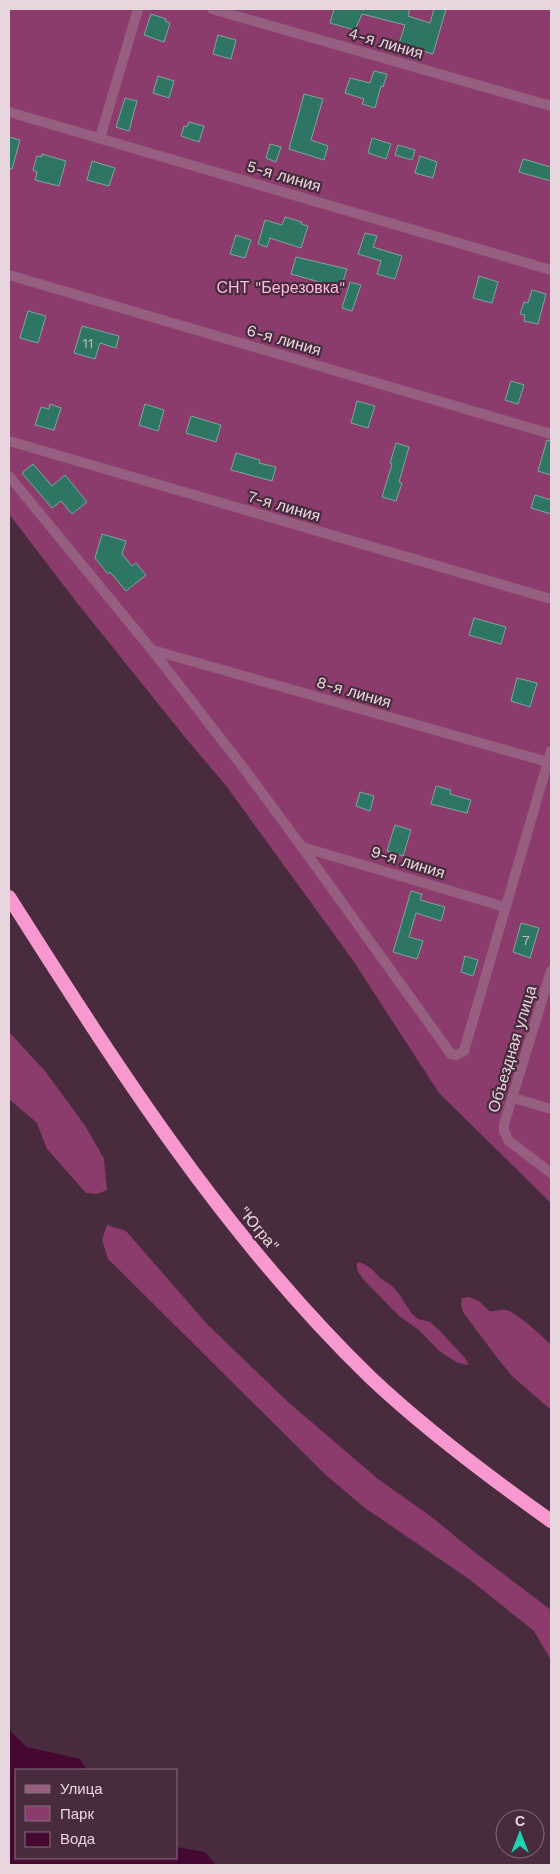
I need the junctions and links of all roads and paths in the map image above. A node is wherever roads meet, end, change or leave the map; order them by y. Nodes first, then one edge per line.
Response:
1 (138, 9) edge
2 (212, 9) edge
3 (551, 106) edge
4 (9, 112) edge
5 (100, 138) junction
6 (551, 270) edge
7 (9, 275) edge
8 (551, 434) edge
9 (9, 441) edge
10 (9, 476) edge
11 (551, 599) edge
12 (152, 650) junction
13 (551, 752) edge
14 (548, 762) junction
15 (302, 846) junction
16 (9, 897) edge
17 (506, 907) junction
18 (551, 971) edge
19 (513, 1098) junction
20 (551, 1109) edge
21 (551, 1173) edge
22 (551, 1521) edge

1 - 5 street
2 - 3 street, 4-я линия
4 - 5 street, 5-я линия
5 - 6 street, 5-я линия
7 - 8 street, 6-я линия
9 - 11 street, 7-я линия
10 - 12 street
12 - 14 street, 8-я линия
12 - 15 street
13 - 14 street
14 - 17 street
15 - 17 street, 9-я линия
15 - 17 street
16 - 22 highway, "Югра"
18 - 19 street, Объездная улица
19 - 20 street
19 - 21 street, Объездная улица

